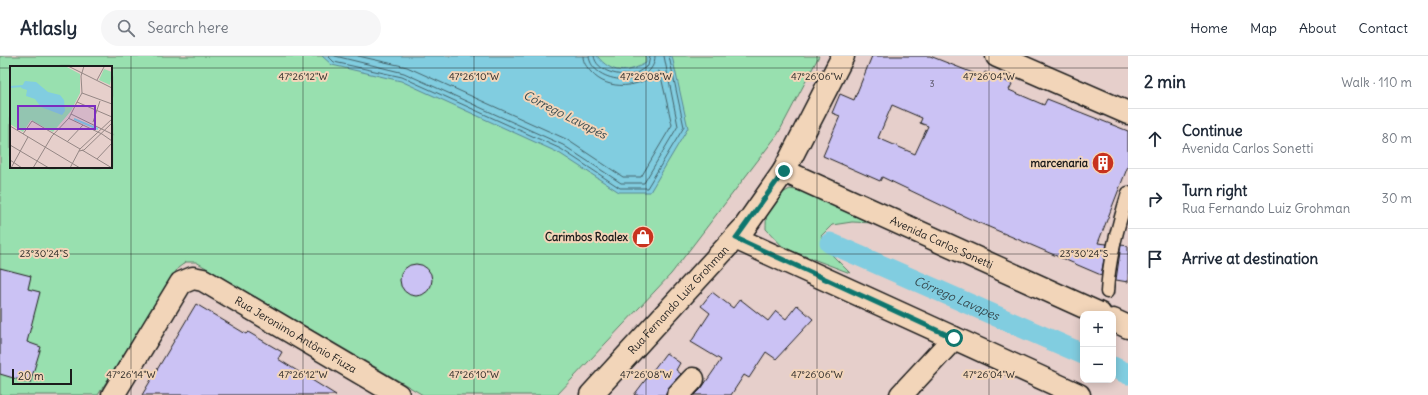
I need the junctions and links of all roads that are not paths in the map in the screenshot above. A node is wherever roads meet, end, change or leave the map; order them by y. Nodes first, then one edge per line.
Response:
1 (842, 56) edge
2 (997, 56) edge
3 (1128, 114) edge
4 (784, 171) junction
5 (1128, 193) edge
6 (740, 233) junction
7 (1107, 292) dead end
8 (1093, 311) edge
9 (1116, 321) edge
10 (1128, 327) edge
11 (954, 338) junction
12 (693, 378) dead end
13 (113, 395) edge
14 (398, 395) edge
15 (591, 395) edge
16 (678, 395) edge
17 (901, 395) edge
18 (1079, 395) edge

1 - 4 street, Rua Fernando Luiz Grohman
2 - 3 street
4 - 6 street, Rua Fernando Luiz Grohman
4 - 8 street, Avenida Carlos Sonetti
5 - 7 lane
6 - 11 street
6 - 15 street, Rua Fernando Luiz Grohman
9 - 10 street
11 - 17 street
11 - 18 street
12 - 16 street
13 - 14 street, Rua Jeronimo Antônio Fiuza

